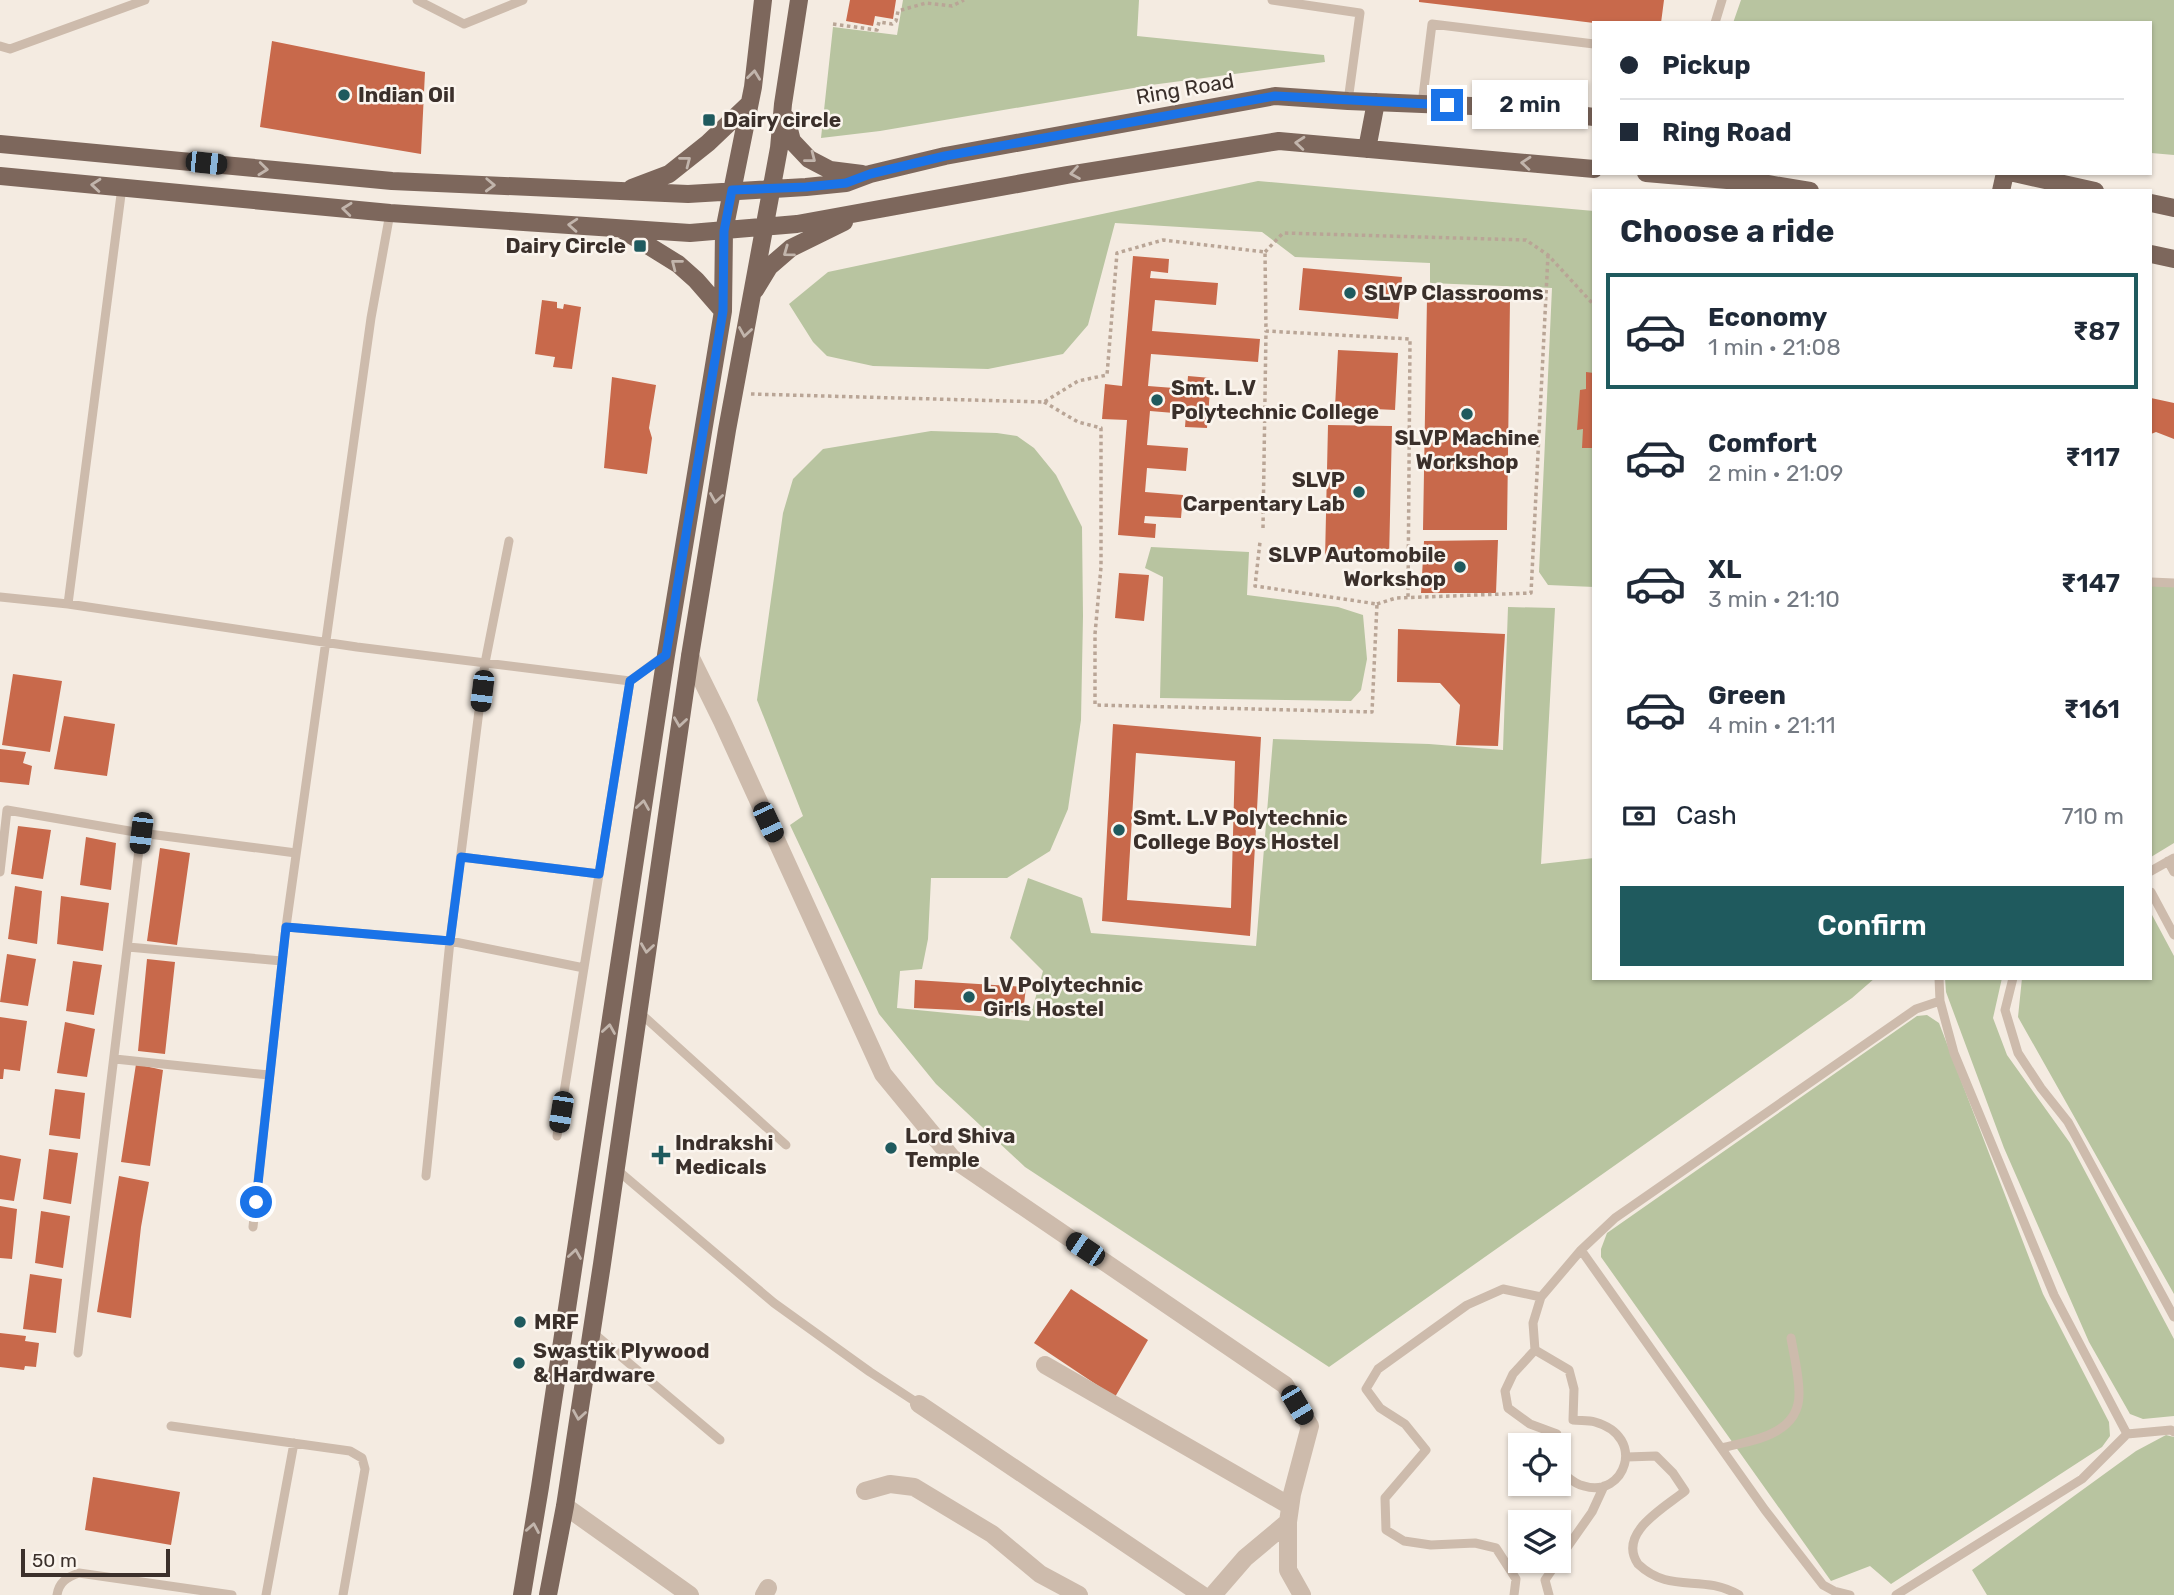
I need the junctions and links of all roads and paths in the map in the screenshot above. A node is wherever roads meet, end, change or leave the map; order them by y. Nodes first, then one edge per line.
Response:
1 (145, 0) edge
2 (417, 0) edge
3 (523, 0) edge
4 (763, 0) edge
5 (799, 0) edge
6 (964, 0) edge
7 (1272, 0) edge
8 (1722, 0) edge
9 (928, 1) edge
10 (504, 4) edge
11 (1716, 21) edge
12 (833, 24) dead end
13 (1592, 44) edge
14 (0, 46) edge
15 (1348, 101) junction
16 (1376, 102) junction
17 (749, 104) junction
18 (783, 104) junction
19 (1422, 104) junction
20 (1592, 117) edge
21 (0, 144) edge
22 (1367, 149) junction
23 (1592, 169) edge
24 (870, 174) junction
25 (1669, 175) edge
26 (2023, 175) edge
27 (0, 176) edge
28 (122, 187) junction
29 (771, 189) junction
30 (1798, 189) edge
31 (2086, 189) edge
32 (732, 190) junction
33 (626, 191) junction
34 (2152, 203) edge
35 (2174, 208) edge
36 (870, 210) junction
37 (390, 213) junction
38 (764, 227) junction
39 (620, 228) junction
40 (724, 231) junction
41 (1265, 252) junction
42 (2152, 254) edge
43 (1548, 255) junction
44 (2174, 259) edge
45 (750, 298) junction
46 (1592, 303) edge
47 (723, 311) junction
48 (1266, 331) junction
49 (735, 394) junction
50 (1044, 402) junction
51 (1263, 528) dead end
52 (509, 541) dead end
53 (1259, 542) dead end
54 (2152, 582) edge
55 (2174, 583) edge
56 (0, 597) edge
57 (1408, 598) junction
58 (68, 604) junction
59 (1377, 604) junction
60 (326, 642) junction
61 (666, 655) junction
62 (690, 656) junction
63 (485, 663) junction
64 (630, 681) junction
65 (4, 809) edge
66 (141, 833) junction
67 (296, 853) junction
68 (461, 857) junction
69 (2171, 860) edge
70 (2152, 870) edge
71 (0, 872) edge
72 (2174, 872) edge
73 (599, 874) junction
74 (2152, 894) edge
75 (286, 927) junction
76 (2174, 935) edge
77 (450, 941) junction
78 (128, 947) junction
79 (282, 961) junction
80 (584, 968) junction
81 (1938, 980) edge
82 (2012, 980) edge
83 (1940, 1001) junction
84 (638, 1011) junction
85 (115, 1059) junction
86 (270, 1075) junction
87 (557, 1136) dead end
88 (786, 1145) dead end
89 (615, 1168) junction
90 (426, 1176) dead end
91 (253, 1227) dead end
92 (1581, 1250) junction
93 (1541, 1297) junction
94 (568, 1304) junction
95 (596, 1306) junction
96 (2174, 1317) edge
97 (592, 1332) junction
98 (1791, 1338) dead end
99 (1535, 1350) junction
100 (78, 1353) dead end
101 (1045, 1365) dead end
102 (919, 1404) joint
103 (171, 1426) dead end
104 (2174, 1432) edge
105 (1555, 1433) edge
106 (2127, 1434) junction
107 (720, 1440) dead end
108 (294, 1443) junction
109 (1721, 1448) junction
110 (1627, 1457) junction
111 (1571, 1479) edge
112 (1604, 1486) junction
113 (865, 1491) dead end
114 (565, 1506) junction
115 (1289, 1514) junction
116 (1571, 1541) edge
117 (1550, 1573) edge
118 (57, 1595) edge
119 (232, 1595) edge
120 (266, 1595) edge
121 (343, 1595) edge
122 (522, 1595) edge
123 (548, 1595) edge
124 (690, 1595) edge
125 (1079, 1595) edge
126 (1202, 1595) edge
127 (1213, 1595) edge
128 (1302, 1595) edge
129 (1514, 1595) edge
130 (1549, 1595) edge
131 (1739, 1595) edge
132 (1850, 1595) edge
133 (1896, 1595) edge

1 - 14 lane
2 - 10 lane
3 - 10 lane
17 -> 4 main road
5 - 18 main road
6 - 9 path
7 - 15 lane
8 - 11 lane
9 - 12 path
13 - 19 lane
15 - 16 main road, Ring Road
15 - 24 main road, Ring Road
16 - 19 main road, Ring Road
16 - 22 main road
17 - 32 main road
33 -> 17 main road
18 -> 24 main road
18 - 29 main road
19 - 20 main road, Ring Road
21 -> 33 main road, Ring Road
23 -> 22 main road
22 -> 36 main road
24 - 29 main road, Ring Road
25 - 30 main road
26 - 31 main road
28 -> 27 main road
37 -> 28 main road
28 - 58 lane
29 - 32 main road, Ring Road
29 - 38 main road
32 - 33 main road, Ring Road
32 - 40 main road
34 - 35 main road
36 - 38 main road
36 -> 45 main road
39 -> 37 main road
37 - 60 lane
38 - 40 main road
38 - 45 main road
39 - 40 main road
47 -> 39 main road
40 - 47 main road
41 - 43 path
41 - 48 path
41 - 50 path
42 - 44 main road
43 - 46 path
43 - 57 path
45 -> 49 main road
47 - 61 main road
48 - 51 path
48 - 57 path
49 - 50 path
49 -> 62 main road
50 - 59 path
52 - 63 lane
53 - 59 path
54 - 55 lane
56 - 58 lane
57 - 59 path
58 - 60 lane
60 - 63 lane
60 - 67 lane
61 - 62 main road
61 - 64 lane
94 -> 61 main road
62 -> 84 main road
62 - 115 street
63 - 64 lane
63 - 68 lane
64 - 73 lane
65 - 66 lane
65 - 71 lane
66 - 67 lane
66 - 78 lane
67 - 75 lane
68 - 73 lane
68 - 77 lane
69 - 70 lane
69 - 72 lane
73 - 80 lane
74 - 76 lane
75 - 77 lane
75 - 79 lane
77 - 80 lane
77 - 90 lane
78 - 79 lane
78 - 85 lane
79 - 86 lane
80 - 87 lane
81 - 83 lane
82 - 96 lane
83 - 92 lane
83 - 106 lane
84 - 88 lane
84 - 89 main road
85 - 86 lane
85 - 100 lane
86 - 91 lane
89 - 95 main road
89 - 102 lane
92 - 93 lane
92 - 109 lane
93 - 99 lane
93 - 129 lane
94 - 95 main road
122 -> 94 main road
95 - 97 main road
97 - 107 lane
97 -> 114 main road
98 - 109 lane
99 - 105 lane
99 - 110 lane
101 - 115 street
102 - 126 street
103 - 108 lane
104 - 106 lane
106 - 133 lane
108 - 120 lane
108 - 121 lane
109 - 132 lane
110 - 112 lane
110 - 131 lane
111 - 112 lane
112 - 116 lane
113 - 125 street
114 - 123 main road
114 - 124 street
115 - 127 street
115 - 128 street
117 - 130 lane
118 - 119 lane

